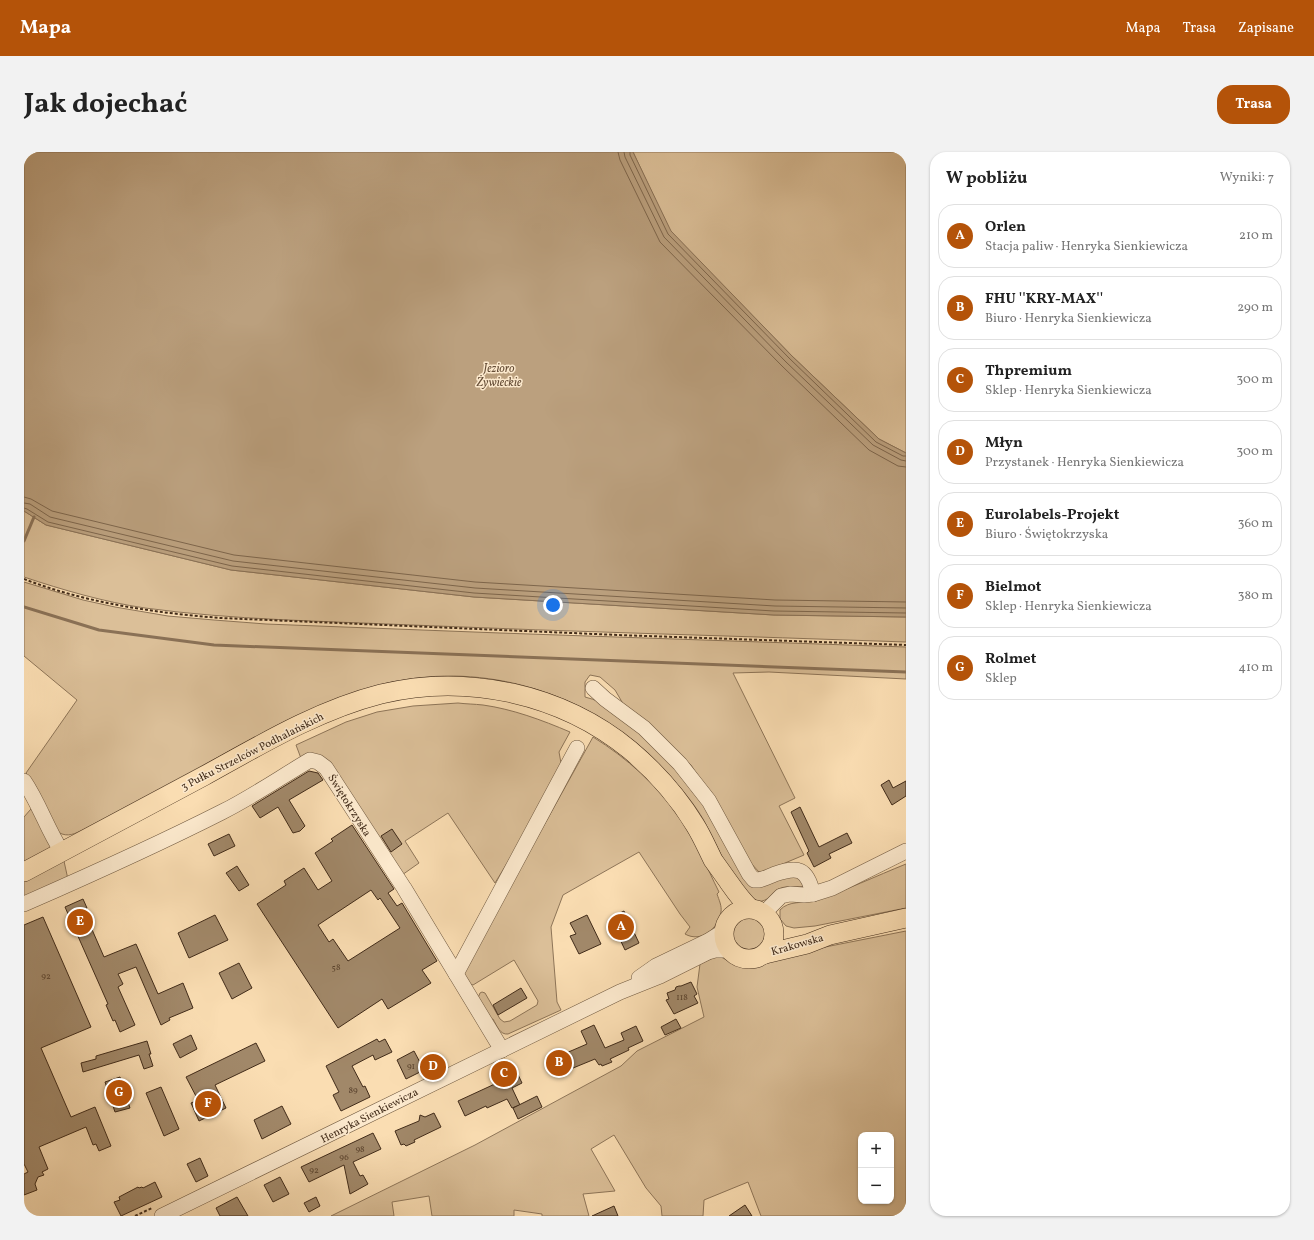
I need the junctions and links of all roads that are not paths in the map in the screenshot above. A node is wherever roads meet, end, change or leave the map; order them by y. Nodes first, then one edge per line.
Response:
1 (593, 688) dead end
2 (577, 748) dead end
3 (24, 781) edge
4 (906, 851) edge
5 (62, 852) junction
6 (714, 861) junction
7 (24, 872) edge
8 (813, 894) junction
9 (24, 904) edge
10 (762, 917) junction
11 (906, 918) edge
12 (726, 924) junction
13 (830, 935) junction
14 (730, 950) junction
15 (765, 954) junction
16 (456, 974) junction
17 (620, 992) junction
18 (502, 1050) junction
19 (162, 1216) edge

1 - 8 street
2 - 16 street
3 - 5 street
4 - 8 street
5 - 6 main road, 3 Pułku Strzelców Podhalańskich
5 - 7 main road, 3 Pułku Strzelców Podhalańskich
6 - 10 main road
6 - 12 main road
8 - 10 street
9 - 16 street, Świętokrzyska
10 - 12 main road
10 - 13 main road, Krakowska
10 - 15 main road
11 - 13 main road, Krakowska
12 - 14 main road
12 - 17 street, Henryka Sienkiewicza
13 - 15 main road, Krakowska
14 - 15 main road
14 - 17 street, Henryka Sienkiewicza
16 - 18 street, Świętokrzyska
17 - 18 street, Henryka Sienkiewicza
18 - 19 street, Henryka Sienkiewicza

